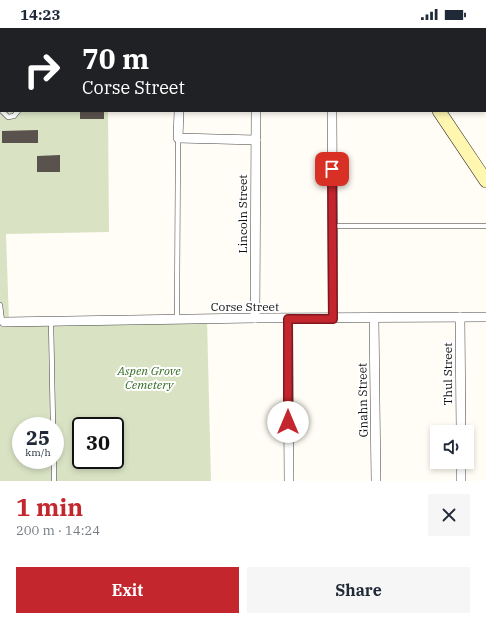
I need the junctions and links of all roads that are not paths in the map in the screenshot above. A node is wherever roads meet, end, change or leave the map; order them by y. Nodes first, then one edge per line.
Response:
1 (3, 112) edge
2 (17, 112) edge
3 (179, 112) edge
4 (256, 112) edge
5 (332, 112) edge
6 (440, 112) edge
7 (178, 138) junction
8 (256, 140) junction
9 (486, 181) edge
10 (332, 226) junction
11 (486, 226) edge
12 (0, 305) edge
13 (460, 317) junction
14 (486, 317) edge
15 (255, 318) junction
16 (374, 318) junction
17 (177, 319) junction
18 (288, 319) junction
19 (333, 319) junction
20 (51, 321) junction
21 (2, 322) edge
22 (53, 417) edge
23 (461, 425) edge
24 (54, 469) edge
25 (461, 469) edge
26 (54, 481) edge
27 (289, 481) edge
28 (376, 481) edge
29 (461, 481) edge

1 - 2 lane
3 - 7 street
4 - 8 street, Lincoln Street
5 - 10 street
6 - 9 main road
7 - 8 street
7 - 17 lane
8 - 15 street, Lincoln Street
10 - 11 lane
10 - 19 street
12 - 21 lane
13 - 14 street, Corse Street
13 - 16 street, Corse Street
13 - 23 street, Thul Street
15 - 17 street, Corse Street
15 - 18 street, Corse Street
16 - 19 street, Corse Street
16 - 28 street, Gnahn Street
17 - 20 street, Corse Street
18 - 19 street, Corse Street
18 - 27 street
20 - 21 street, Corse Street
20 - 22 lane
24 - 26 lane
25 - 29 street

